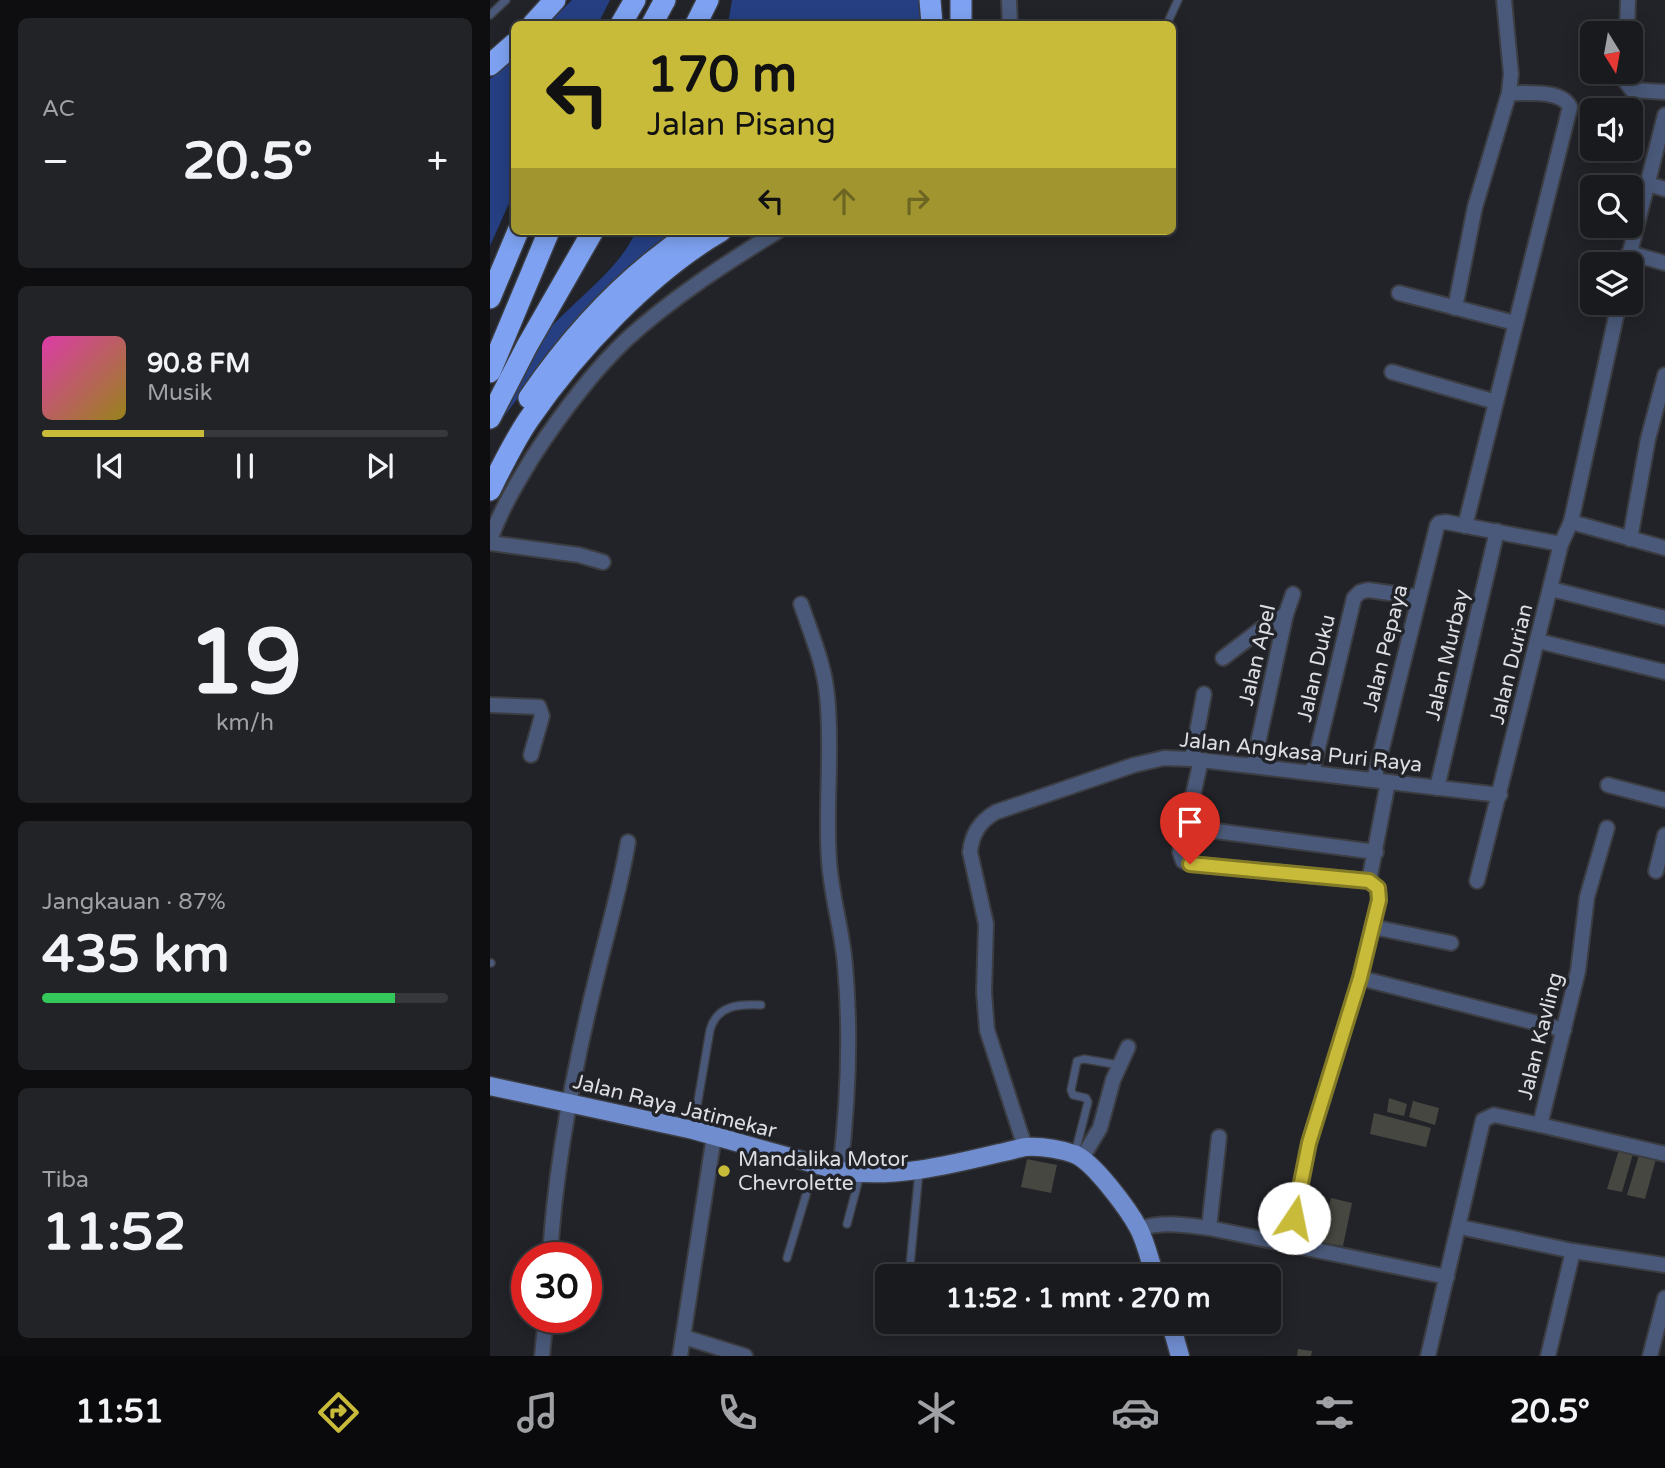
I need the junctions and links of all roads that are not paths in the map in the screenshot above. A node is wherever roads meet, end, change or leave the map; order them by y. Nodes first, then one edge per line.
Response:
1 (506, 0) edge
2 (555, 0) edge
3 (635, 0) edge
4 (665, 0) edge
5 (708, 0) edge
6 (930, 0) edge
7 (961, 0) edge
8 (1009, 0) edge
9 (1178, 0) edge
10 (1504, 0) edge
11 (1628, 0) edge
12 (490, 15) edge
13 (536, 21) edge
14 (623, 21) edge
15 (654, 21) edge
16 (697, 21) edge
17 (932, 21) edge
18 (961, 21) edge
19 (1010, 21) edge
20 (1168, 21) edge
21 (1627, 21) edge
22 (511, 47) edge
23 (490, 65) edge
24 (1628, 84) edge
25 (1665, 92) edge
26 (1509, 93) junction
27 (1665, 115) edge
28 (1648, 184) junction
29 (1665, 189) edge
30 (516, 235) edge
31 (547, 235) edge
32 (591, 235) edge
33 (689, 235) edge
34 (715, 235) edge
35 (772, 235) edge
36 (1630, 252) edge
37 (1643, 260) edge
38 (1665, 262) edge
39 (1399, 293) dead end
40 (490, 298) edge
41 (1455, 308) junction
42 (1616, 315) edge
43 (1515, 323) junction
44 (490, 372) edge
45 (1392, 372) dead end
46 (1665, 376) edge
47 (1496, 402) junction
48 (490, 418) edge
49 (490, 463) edge
50 (490, 490) edge
51 (1571, 522) junction
52 (1465, 526) junction
53 (1497, 531) junction
54 (1630, 539) junction
55 (490, 541) edge
56 (1561, 544) junction
57 (1665, 548) edge
58 (603, 562) dead end
59 (1551, 589) junction
60 (1293, 594) dead end
61 (1419, 597) junction
62 (800, 604) dead end
63 (1286, 614) junction
64 (1665, 618) edge
65 (1538, 641) junction
66 (1223, 658) dead end
67 (1665, 671) edge
68 (1204, 694) dead end
69 (490, 705) edge
70 (531, 755) dead end
71 (1196, 759) junction
72 (1253, 766) junction
73 (1312, 773) junction
74 (1381, 781) junction
75 (1608, 785) dead end
76 (1437, 788) junction
77 (1500, 795) junction
78 (1665, 800) edge
79 (1185, 827) junction
80 (1607, 828) dead end
81 (1665, 835) edge
82 (628, 842) dead end
83 (1376, 852) junction
84 (1656, 872) dead end
85 (1369, 881) junction
86 (1478, 881) dead end
87 (1373, 927) junction
88 (1451, 943) dead end
89 (1360, 978) junction
90 (761, 1005) dead end
91 (1564, 1030) junction
92 (1128, 1047) dead end
93 (1119, 1065) junction
94 (490, 1086) edge
95 (569, 1103) junction
96 (1540, 1125) junction
97 (693, 1130) junction
98 (714, 1136) junction
99 (1219, 1137) dead end
100 (1025, 1147) junction
101 (1665, 1154) edge
102 (1078, 1156) junction
103 (815, 1165) junction
104 (840, 1171) junction
105 (919, 1171) junction
106 (860, 1175) junction
107 (847, 1224) dead end
108 (1460, 1227) junction
109 (1209, 1228) junction
110 (1139, 1229) junction
111 (552, 1242) edge
112 (1289, 1243) junction
113 (1573, 1251) junction
114 (787, 1258) dead end
115 (910, 1264) edge
116 (1151, 1264) edge
117 (1665, 1265) edge
118 (1447, 1277) junction
119 (1665, 1298) edge
120 (544, 1333) edge
121 (1174, 1334) edge
122 (684, 1337) junction
123 (542, 1356) edge
124 (680, 1356) edge
125 (745, 1356) edge
126 (1182, 1356) edge
127 (1428, 1356) edge
128 (1548, 1356) edge
129 (1650, 1356) edge

1 - 12 lane
2 - 13 highway
3 - 14 highway
4 - 15 highway
5 - 16 highway
6 - 17 highway
7 - 18 highway
8 - 19 street
9 - 20 lane
10 - 26 street
11 - 21 street
22 - 23 highway
24 - 25 street
26 - 41 street
26 - 43 street
27 - 28 street
28 - 29 street
28 - 36 street
30 - 40 highway
31 - 44 highway
32 - 48 highway
33 - 49 highway
34 - 50 highway
35 - 55 street
37 - 38 street
39 - 41 street
41 - 43 street
42 - 51 street, Jalan Durian
43 - 47 street
45 - 47 street
46 - 54 street
47 - 52 street
51 - 54 street
51 - 56 street, Jalan Durian
52 - 53 street
52 - 61 street, Jalan Pepaya
53 - 56 street
53 - 76 street, Jalan Murbay
54 - 57 street
55 - 58 street
56 - 59 street, Jalan Durian
59 - 64 street
59 - 65 street, Jalan Durian
60 - 63 street, Jalan Apel
61 - 73 street, Jalan Duku
61 - 74 street, Jalan Pepaya
62 - 104 street
63 - 66 street
63 - 72 street, Jalan Apel
65 - 67 street
65 - 77 street, Jalan Durian
68 - 71 street
69 - 70 street
71 - 72 street, Jalan Angkasa Puri Raya
71 - 79 street
71 - 100 street, Jalan Angkasa Puri Raya
72 - 73 street, Jalan Angkasa Puri Raya
73 - 74 street, Jalan Angkasa Puri Raya
74 - 76 street, Jalan Angkasa Puri Raya
74 - 83 street, Jalan Pepaya
75 - 78 street
76 - 77 street, Jalan Angkasa Puri Raya
77 - 86 street, Jalan Durian
79 - 83 street
79 - 85 street
80 - 91 street, Jalan Kavling
81 - 84 street
82 - 95 street
83 - 85 street, Jalan Pepaya
85 - 87 street
87 - 88 street
87 - 89 street
89 - 91 street
89 - 112 street
90 - 97 lane
91 - 96 street, Jalan Kavling
92 - 93 street
93 - 102 street
93 - 102 lane
94 - 95 main road, Jalan Raya Jatimekar
95 - 97 main road, Jalan Raya Jatimekar
95 - 111 street
96 - 101 street
96 - 108 street, Jalan Kavling
97 - 98 main road, Jalan Raya Jatimekar
98 - 103 main road, Jalan Raya Jatimekar
98 - 122 street
99 - 109 street
100 - 102 main road, Jalan Raya Jatimekar
100 - 105 main road, Jalan Raya Jatimekar
102 - 110 main road
103 - 104 main road, Jalan Raya Jatimekar
103 - 114 lane
104 - 106 main road, Jalan Raya Jatimekar
105 - 106 main road, Jalan Raya Jatimekar
105 - 115 lane
106 - 107 lane
108 - 113 street
108 - 118 street, Jalan Kavling
109 - 110 street
109 - 112 street
110 - 116 main road
112 - 118 street
113 - 117 street
113 - 128 street
118 - 127 street, Jalan Kavling
119 - 129 street
120 - 123 street
121 - 126 main road
122 - 124 street
122 - 125 street

